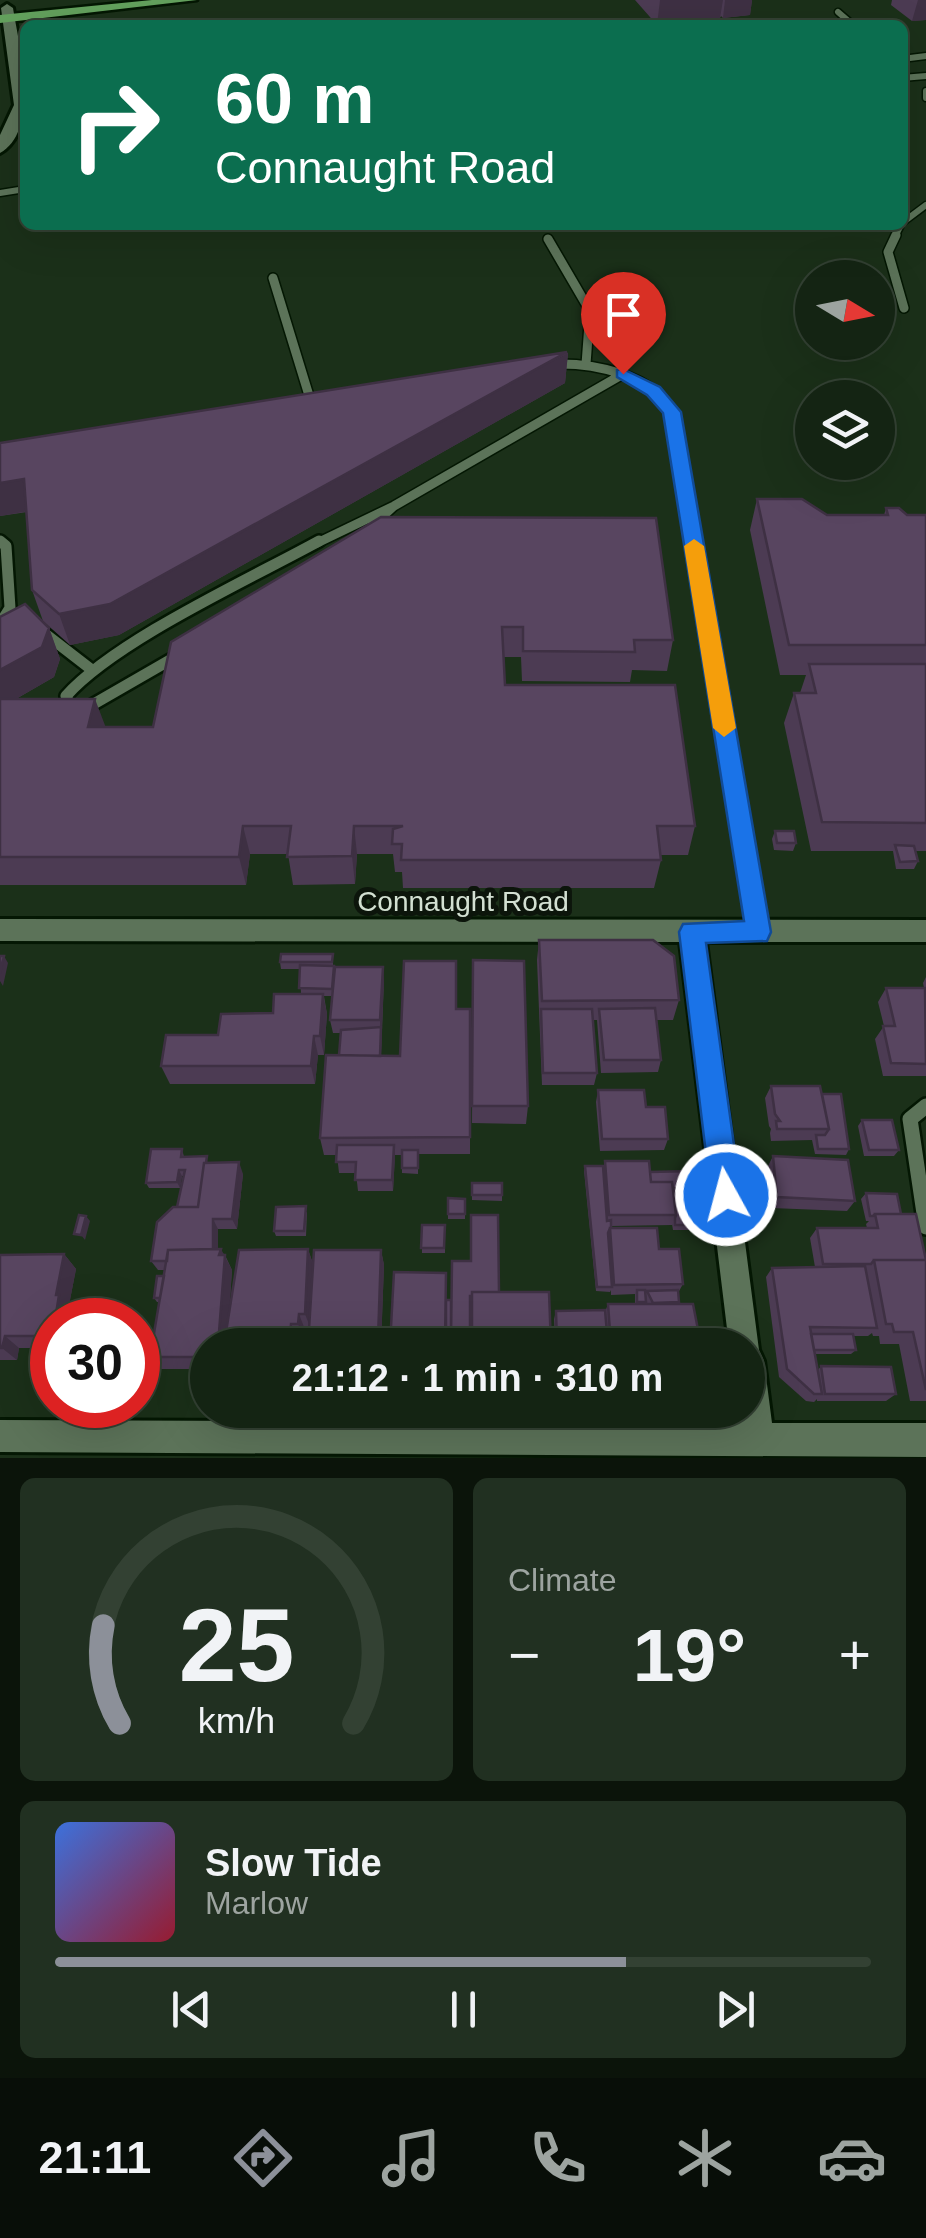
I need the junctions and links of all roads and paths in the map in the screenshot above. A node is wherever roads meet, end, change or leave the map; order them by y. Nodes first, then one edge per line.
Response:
1 (80, 0) edge
2 (191, 0) edge
3 (838, 12) dead end
4 (4, 13) edge
5 (847, 20) edge
6 (20, 69) edge
7 (6, 125) edge
8 (0, 149) edge
9 (899, 230) edge
10 (548, 239) dead end
11 (273, 278) dead end
12 (904, 308) dead end
13 (586, 364) junction
14 (549, 365) edge
15 (623, 374) junction
16 (330, 400) edge
17 (312, 402) junction
18 (292, 406) edge
19 (394, 506) junction
20 (0, 541) edge
21 (334, 551) edge
22 (13, 621) edge
23 (188, 649) edge
24 (92, 670) junction
25 (0, 930) edge
26 (926, 931) edge
27 (692, 932) junction
28 (758, 932) junction
29 (926, 1106) edge
30 (926, 1226) edge
31 (744, 1328) edge
32 (0, 1436) edge
33 (926, 1440) edge
34 (384, 1448) edge
35 (759, 1449) edge

1 - 4 main road
2 - 4 main road
3 - 5 lane
4 - 6 street
7 - 8 street
9 - 12 lane
10 - 13 lane
11 - 17 lane
13 - 14 lane
13 - 15 lane
15 - 19 lane
15 - 28 lane
16 - 17 lane
17 - 18 lane
19 - 21 lane
19 - 24 lane
20 - 22 lane
22 - 24 lane
23 - 24 lane
25 - 27 street, Connaught Road
26 - 28 street, Connaught Road
27 - 28 street, Connaught Road
27 - 31 street
29 - 30 lane
32 - 34 street
33 - 35 street
34 - 35 street

